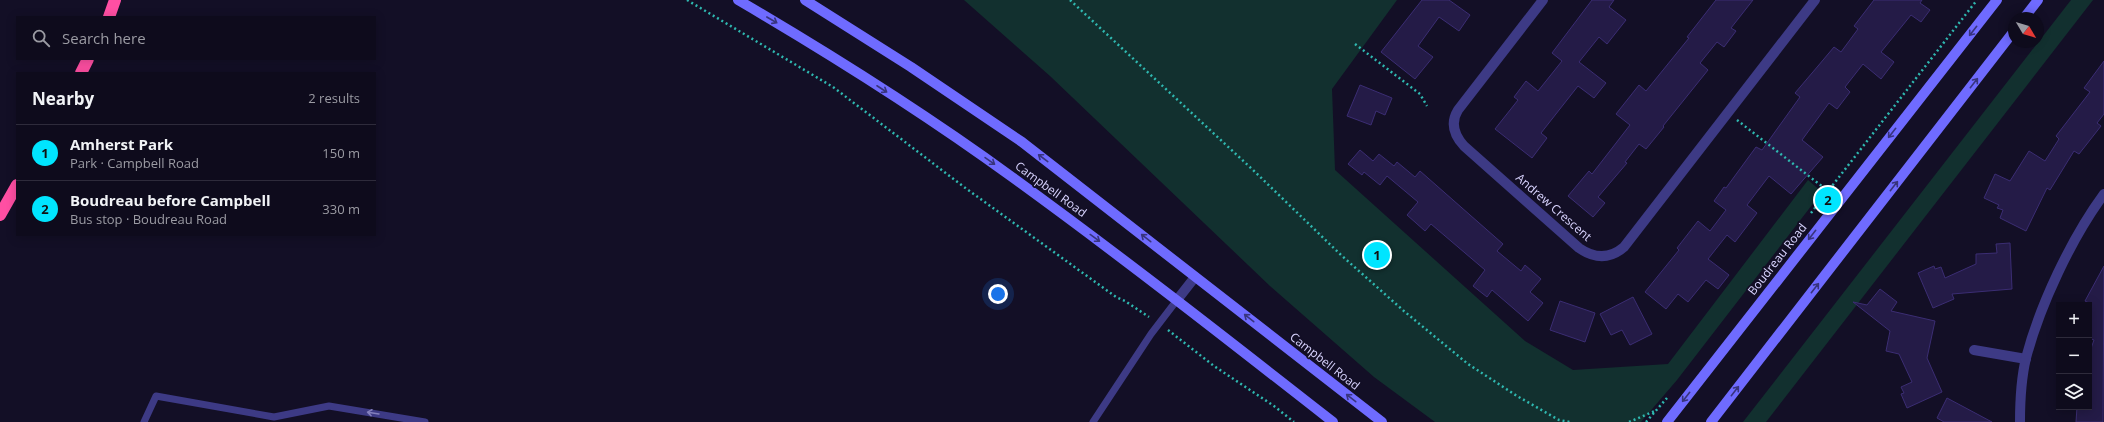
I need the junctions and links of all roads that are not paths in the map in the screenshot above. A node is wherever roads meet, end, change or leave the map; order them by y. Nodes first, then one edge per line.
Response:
1 (115, 0) edge
2 (738, 0) edge
3 (805, 0) edge
4 (1543, 0) edge
5 (1815, 0) edge
6 (1997, 0) edge
7 (2038, 0) edge
8 (2029, 12) edge
9 (109, 16) edge
10 (2008, 39) edge
11 (88, 60) edge
12 (82, 72) edge
13 (16, 187) edge
14 (2104, 194) edge
15 (0, 215) edge
16 (1195, 276) junction
17 (1177, 300) junction
18 (1974, 350) dead end
19 (2026, 359) junction
20 (274, 417) junction
21 (144, 422) edge
22 (282, 422) edge
23 (425, 422) edge
24 (1093, 422) edge
25 (1333, 422) edge
26 (1382, 422) edge
27 (1667, 422) edge
28 (1711, 422) edge
29 (2020, 422) edge

1 - 9 highway
2 -> 17 main road, Campbell Road
16 -> 3 main road, Campbell Road
4 - 5 street, Andrew Crescent
6 -> 27 main road, Boudreau Road
7 - 8 main road
28 -> 10 main road
11 - 12 highway
13 - 15 highway
14 - 19 street
16 - 17 street
26 -> 16 main road, Campbell Road
17 - 24 lane
17 - 25 main road, Campbell Road
18 - 19 street
19 - 29 street
20 - 21 lane
20 - 22 lane
23 -> 20 lane

